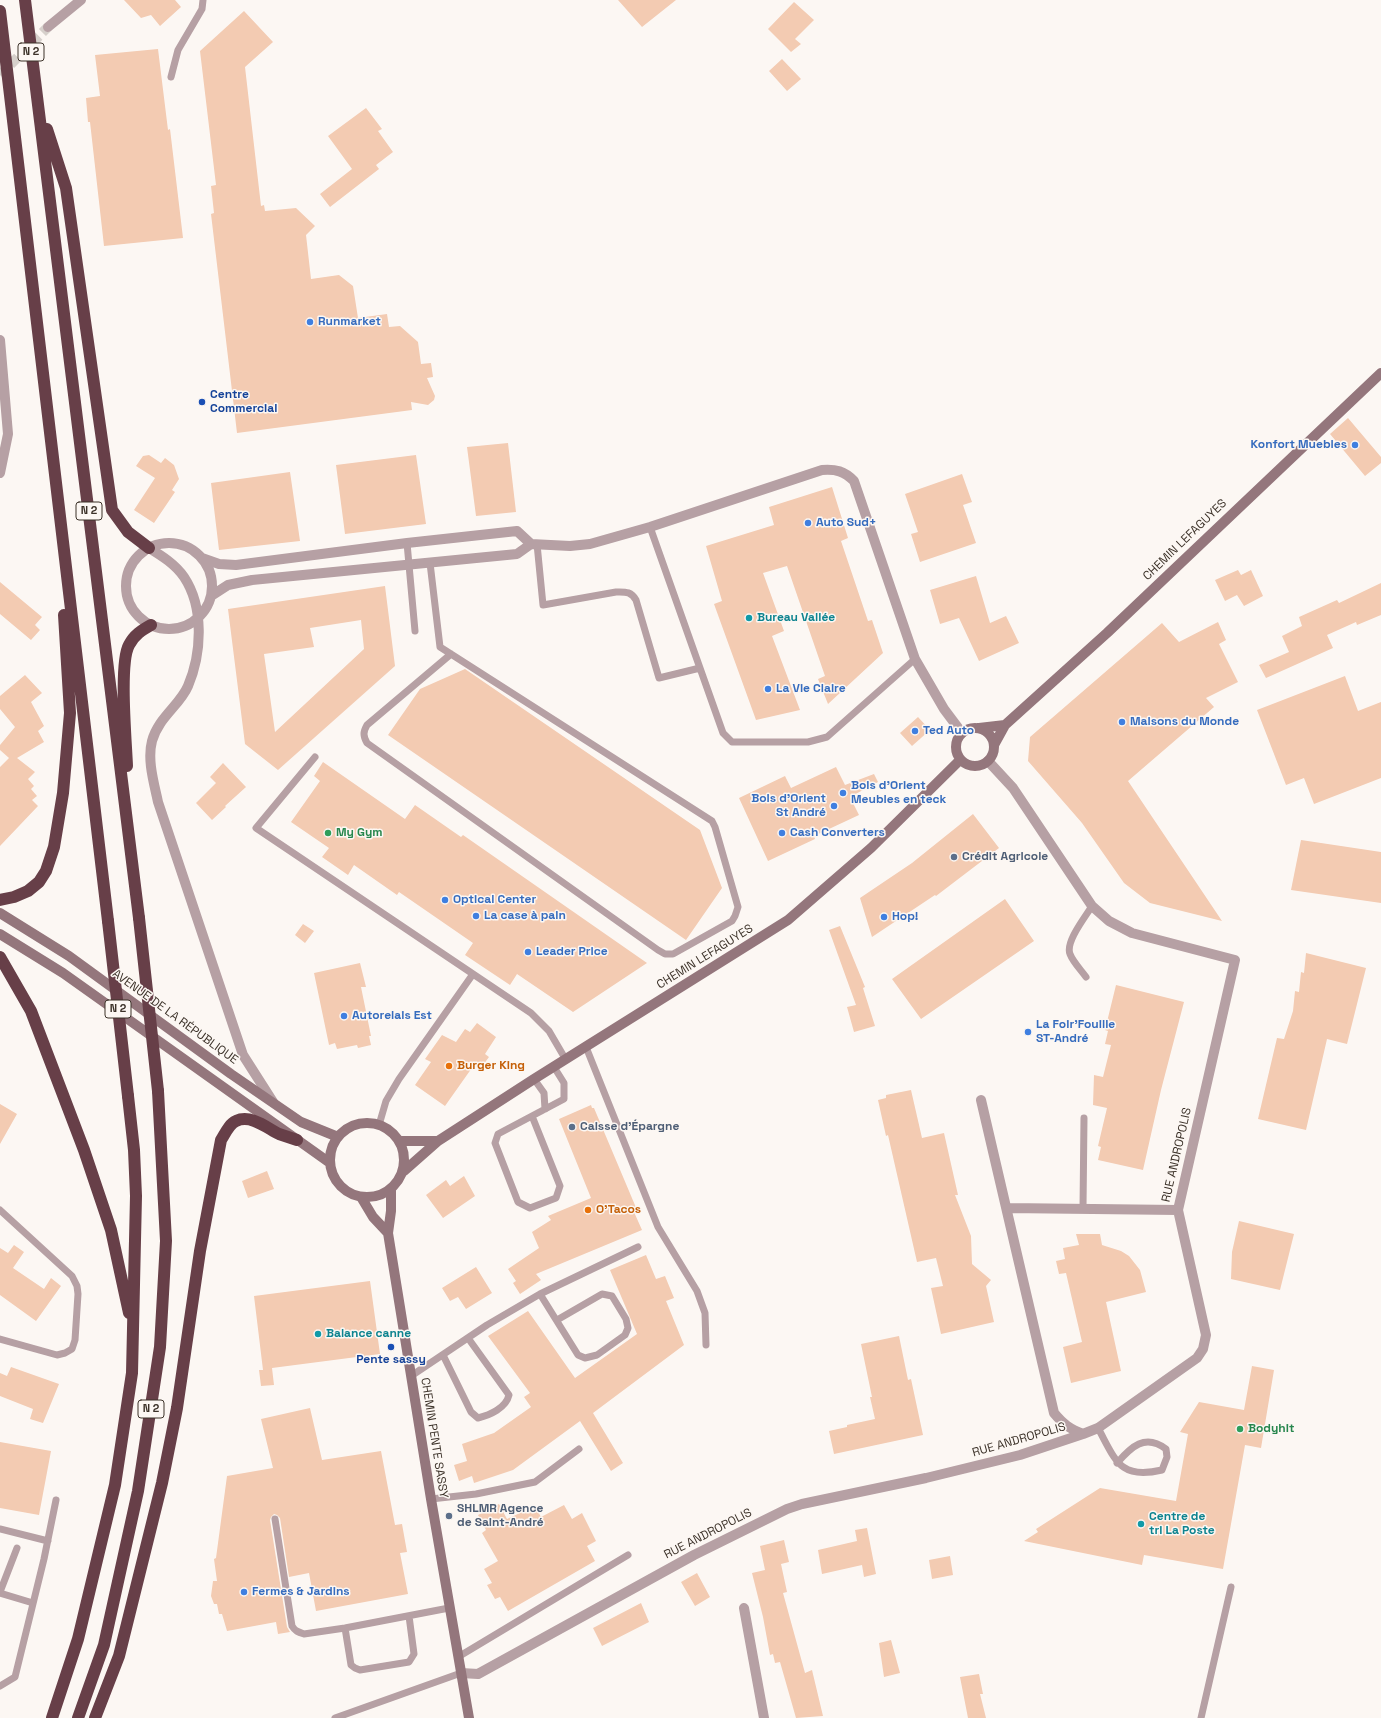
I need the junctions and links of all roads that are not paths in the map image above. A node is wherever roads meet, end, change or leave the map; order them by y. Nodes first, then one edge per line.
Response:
1 (25, 0) edge
2 (81, 0) edge
3 (203, 0) edge
4 (0, 11) edge
5 (48, 27) tunnel mouth
6 (171, 77) dead end
7 (39, 105) junction
8 (0, 340) edge
9 (1381, 372) edge
10 (0, 473) edge
11 (57, 492) junction
12 (650, 527) junction
13 (407, 543) junction
14 (534, 544) junction
15 (149, 548) junction
16 (202, 558) junction
17 (430, 563) junction
18 (409, 565) junction
19 (211, 596) junction
20 (197, 619) junction
21 (152, 625) junction
22 (415, 631) dead end
23 (451, 654) junction
24 (915, 659) junction
25 (700, 668) junction
26 (1005, 725) junction
27 (979, 728) junction
28 (962, 733) junction
29 (994, 745) junction
30 (315, 756) dead end
31 (960, 760) junction
32 (988, 761) junction
33 (129, 845) junction
34 (0, 900) edge
35 (1092, 906) junction
36 (0, 913) edge
37 (0, 934) edge
38 (0, 956) edge
39 (473, 974) junction
40 (1086, 977) dead end
41 (586, 1047) junction
42 (566, 1060) junction
43 (554, 1067) junction
44 (534, 1079) junction
45 (981, 1100) dead end
46 (273, 1102) junction
47 (545, 1109) junction
48 (532, 1116) junction
49 (1084, 1118) dead end
50 (379, 1125) junction
51 (338, 1137) junction
52 (297, 1140) junction
53 (400, 1141) junction
54 (438, 1141) junction
55 (330, 1163) junction
56 (404, 1171) junction
57 (391, 1190) junction
58 (361, 1197) junction
59 (1007, 1208) junction
60 (1083, 1208) junction
61 (0, 1210) edge
62 (1178, 1210) junction
63 (388, 1233) junction
64 (638, 1247) dead end
65 (540, 1294) junction
66 (557, 1320) junction
67 (134, 1332) junction
68 (468, 1338) junction
69 (0, 1339) edge
70 (706, 1345) dead end
71 (443, 1355) junction
72 (411, 1376) junction
73 (1098, 1428) junction
74 (1083, 1434) junction
75 (578, 1449) dead end
76 (1117, 1463) junction
77 (431, 1499) junction
78 (56, 1500) dead end
79 (275, 1519) dead end
80 (0, 1529) edge
81 (48, 1541) junction
82 (16, 1548) dead end
83 (628, 1555) dead end
84 (1231, 1587) dead end
85 (0, 1592) edge
86 (33, 1603) junction
87 (449, 1608) junction
88 (744, 1608) dead end
89 (409, 1616) junction
90 (345, 1628) junction
91 (458, 1657) junction
92 (461, 1673) junction
93 (0, 1686) edge
94 (52, 1718) edge
95 (78, 1718) edge
96 (95, 1718) edge
97 (335, 1718) edge
98 (468, 1718) edge
99 (764, 1718) edge
100 (1201, 1718) edge

1 - 7 highway, N 2
2 - 5 street
3 - 6 lane
4 - 11 highway, N 2
7 - 15 highway
7 - 33 highway, N 2
8 - 10 street
9 - 26 main road, CHEMIN LEFAGUYES
11 - 34 highway
11 - 67 highway, N 2, bridge
12 - 14 street
12 - 24 street
12 - 25 lane
13 - 14 street
13 - 16 street
13 - 18 lane
14 - 17 street
14 - 25 lane
15 - 16 street
15 - 20 street
15 - 21 street
16 - 19 street
17 - 18 street
17 - 23 lane
18 - 19 street
18 - 22 lane
19 - 20 street
20 - 21 street
20 - 46 street
21 - 33 highway
23 - 23 lane
24 - 25 lane
24 - 28 street
26 - 27 main road
26 - 29 main road, CHEMIN LEFAGUYES
27 - 28 main road
27 - 29 main road
28 - 31 main road
29 - 32 main road
30 - 39 lane
31 - 32 main road
31 - 41 main road, CHEMIN LEFAGUYES
32 - 35 street
33 - 95 highway, N 2, bridge
35 - 40 lane
35 - 62 street, RUE ANDROPOLIS
36 - 46 main road, AVENUE DE LA RÉPUBLIQUE
37 - 52 main road
38 - 67 highway
39 - 42 lane
39 - 50 lane
41 - 42 main road, CHEMIN LEFAGUYES
41 - 70 lane
42 - 43 main road, CHEMIN LEFAGUYES
43 - 44 main road, CHEMIN LEFAGUYES
43 - 47 lane
44 - 47 lane
44 - 54 main road, CHEMIN LEFAGUYES
45 - 59 street
46 - 51 main road, AVENUE DE LA RÉPUBLIQUE
47 - 48 lane
48 - 48 lane
49 - 60 lane
50 - 51 main road
50 - 53 main road
51 - 55 main road
52 - 55 main road
52 - 96 highway
53 - 54 main road
53 - 56 main road
54 - 56 main road, CHEMIN LEFAGUYES
55 - 58 main road
56 - 57 main road
57 - 58 main road
57 - 63 main road, CHEMIN PENTE SASSY
58 - 63 main road
59 - 60 street
59 - 74 street
60 - 62 street
61 - 69 lane
62 - 73 street, RUE ANDROPOLIS
63 - 72 main road, CHEMIN PENTE SASSY
64 - 65 lane
65 - 66 lane
65 - 68 lane
66 - 66 lane
67 - 94 highway, N 2
68 - 71 lane
68 - 71 lane
71 - 72 lane
72 - 77 main road, CHEMIN PENTE SASSY
73 - 74 street, RUE ANDROPOLIS
73 - 76 lane
74 - 92 street, RUE ANDROPOLIS
75 - 77 lane
76 - 76 lane
77 - 87 main road, CHEMIN PENTE SASSY
78 - 81 lane
79 - 90 lane
80 - 81 lane
81 - 86 lane
82 - 85 lane
83 - 91 lane
84 - 100 lane
85 - 86 lane
86 - 93 lane
87 - 89 lane
87 - 91 main road, CHEMIN PENTE SASSY
88 - 99 street
89 - 90 lane
89 - 90 lane
91 - 92 main road, CHEMIN PENTE SASSY
92 - 97 lane
92 - 98 main road, CHEMIN PENTE SASSY

